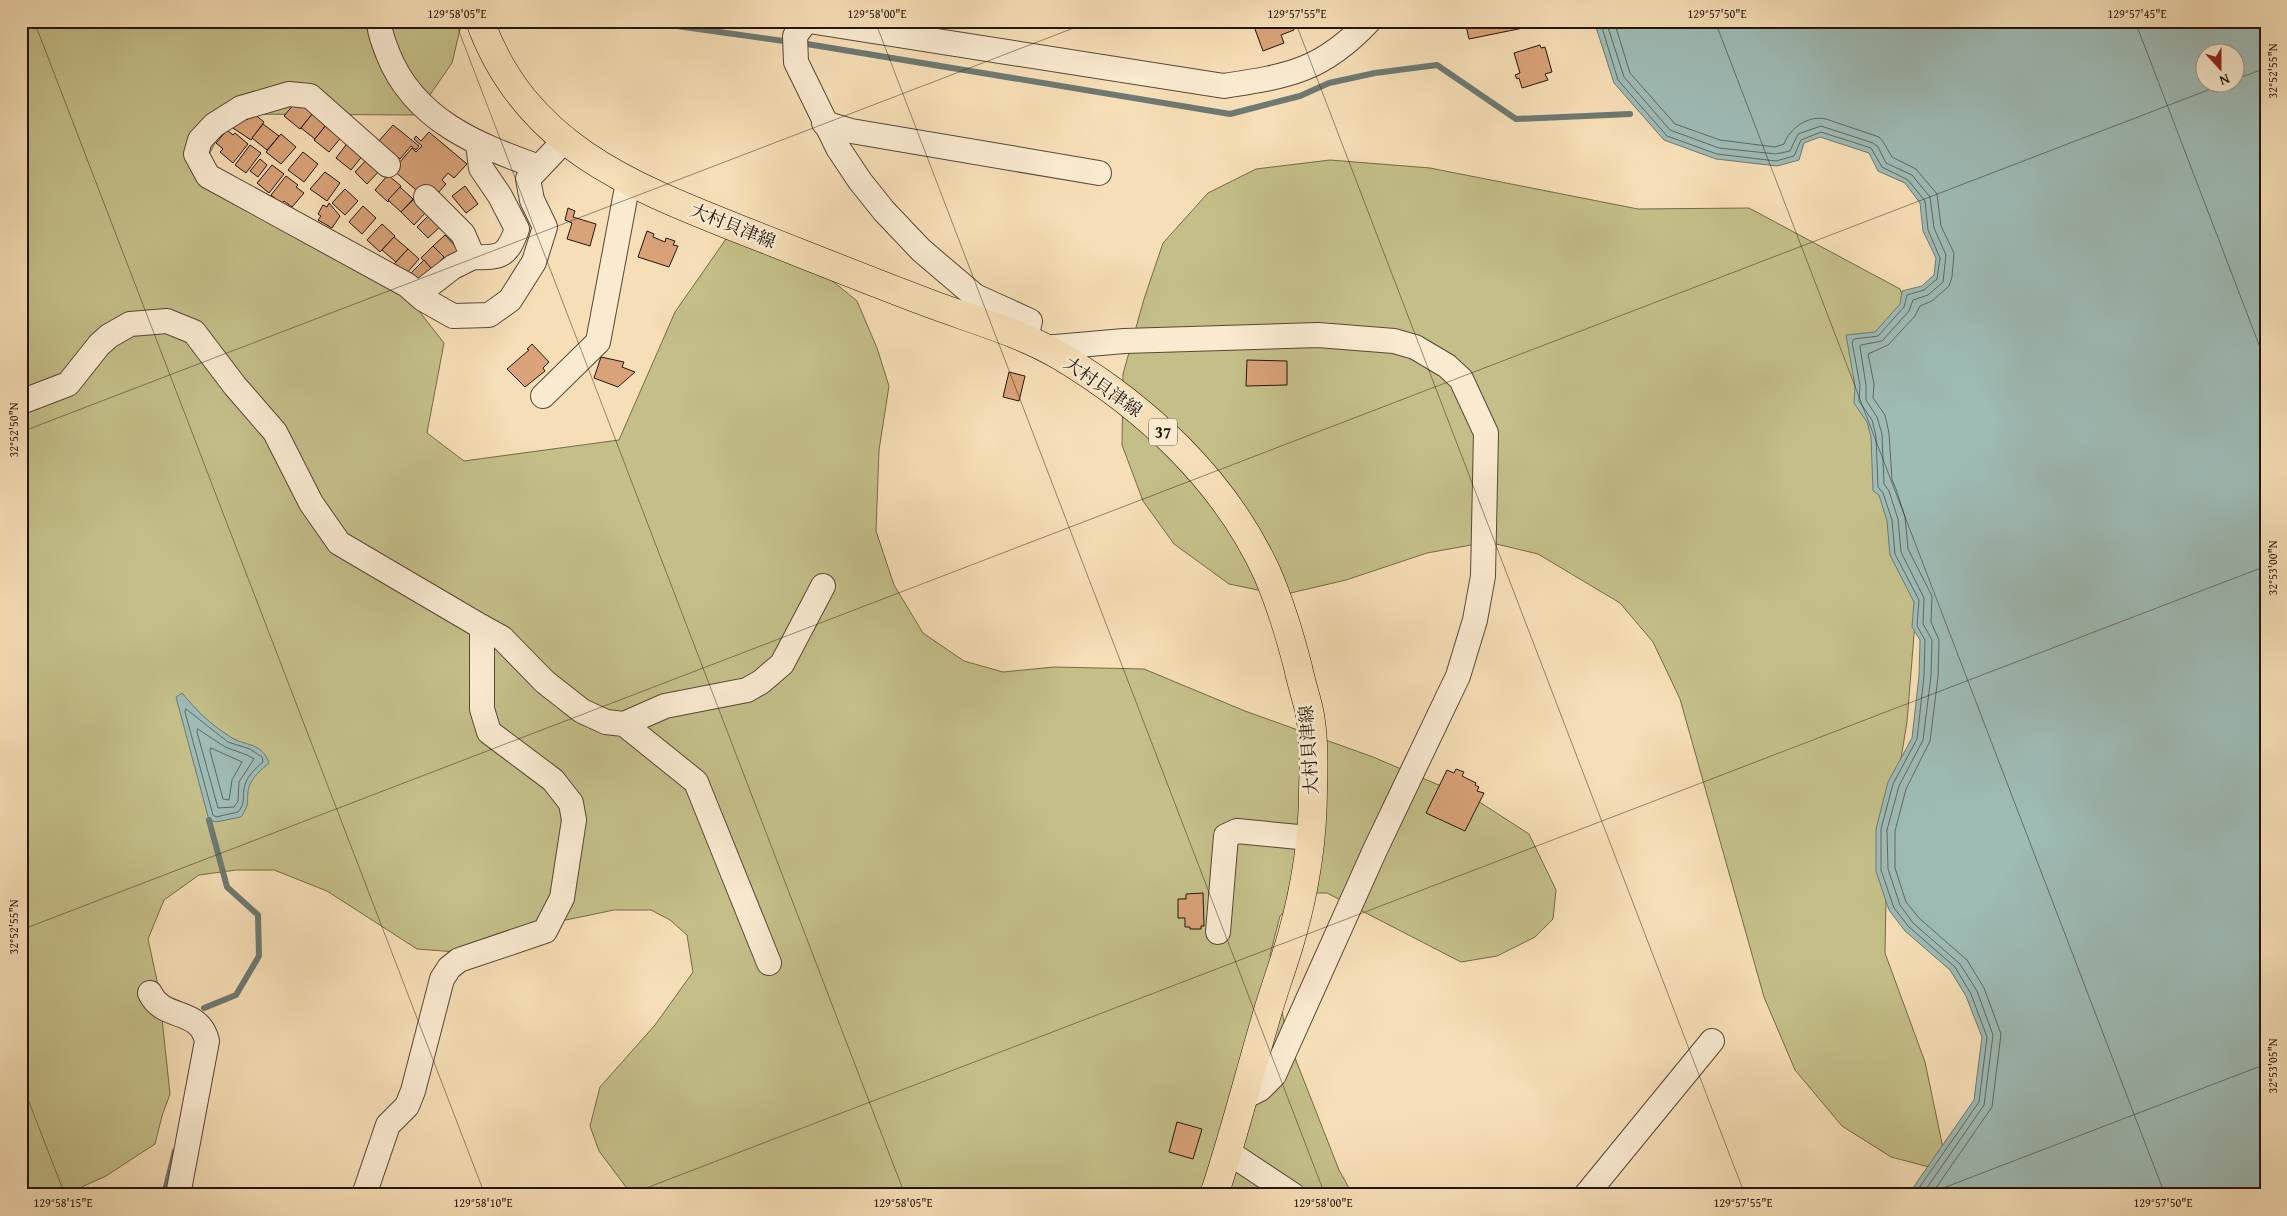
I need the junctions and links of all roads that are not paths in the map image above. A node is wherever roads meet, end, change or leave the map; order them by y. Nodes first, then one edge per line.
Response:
1 (378, 21) edge
2 (480, 21) edge
3 (808, 21) edge
4 (1369, 21) edge
5 (824, 122) junction
6 (564, 141) junction
7 (478, 144) junction
8 (388, 165) dead end
9 (539, 167) junction
10 (1099, 173) dead end
11 (628, 182) junction
12 (426, 197) dead end
13 (473, 257) junction
14 (418, 294) junction
15 (1035, 344) junction
16 (543, 396) dead end
17 (21, 402) edge
18 (823, 586) dead end
19 (482, 627) junction
20 (624, 724) junction
21 (1309, 838) junction
22 (1218, 932) dead end
23 (769, 963) dead end
24 (150, 993) dead end
25 (1712, 1042) dead end
26 (1244, 1097) junction
27 (1228, 1152) junction
28 (178, 1195) edge
29 (364, 1195) edge
30 (1214, 1195) edge
31 (1293, 1195) edge
32 (1586, 1195) edge

1 - 7 street
2 - 6 main road, 大村貝津線 / 37
3 - 4 street
3 - 5 street
5 - 10 street
5 - 15 street
6 - 9 street
6 - 11 main road, 大村貝津線 / 37
7 - 9 street
7 - 13 street
8 - 14 street
9 - 14 street
11 - 15 main road, 大村貝津線 / 37
11 - 16 street
12 - 13 street
13 - 14 street
15 - 21 main road, 大村貝津線 / 37
15 - 26 street
17 - 19 street
18 - 20 street
19 - 20 street
19 - 29 street
20 - 23 street
21 - 22 street
21 - 26 main road, 大村貝津線 / 37
24 - 28 street
25 - 32 street
26 - 27 main road, 大村貝津線 / 37
27 - 30 main road, 大村貝津線 / 37
27 - 31 street

